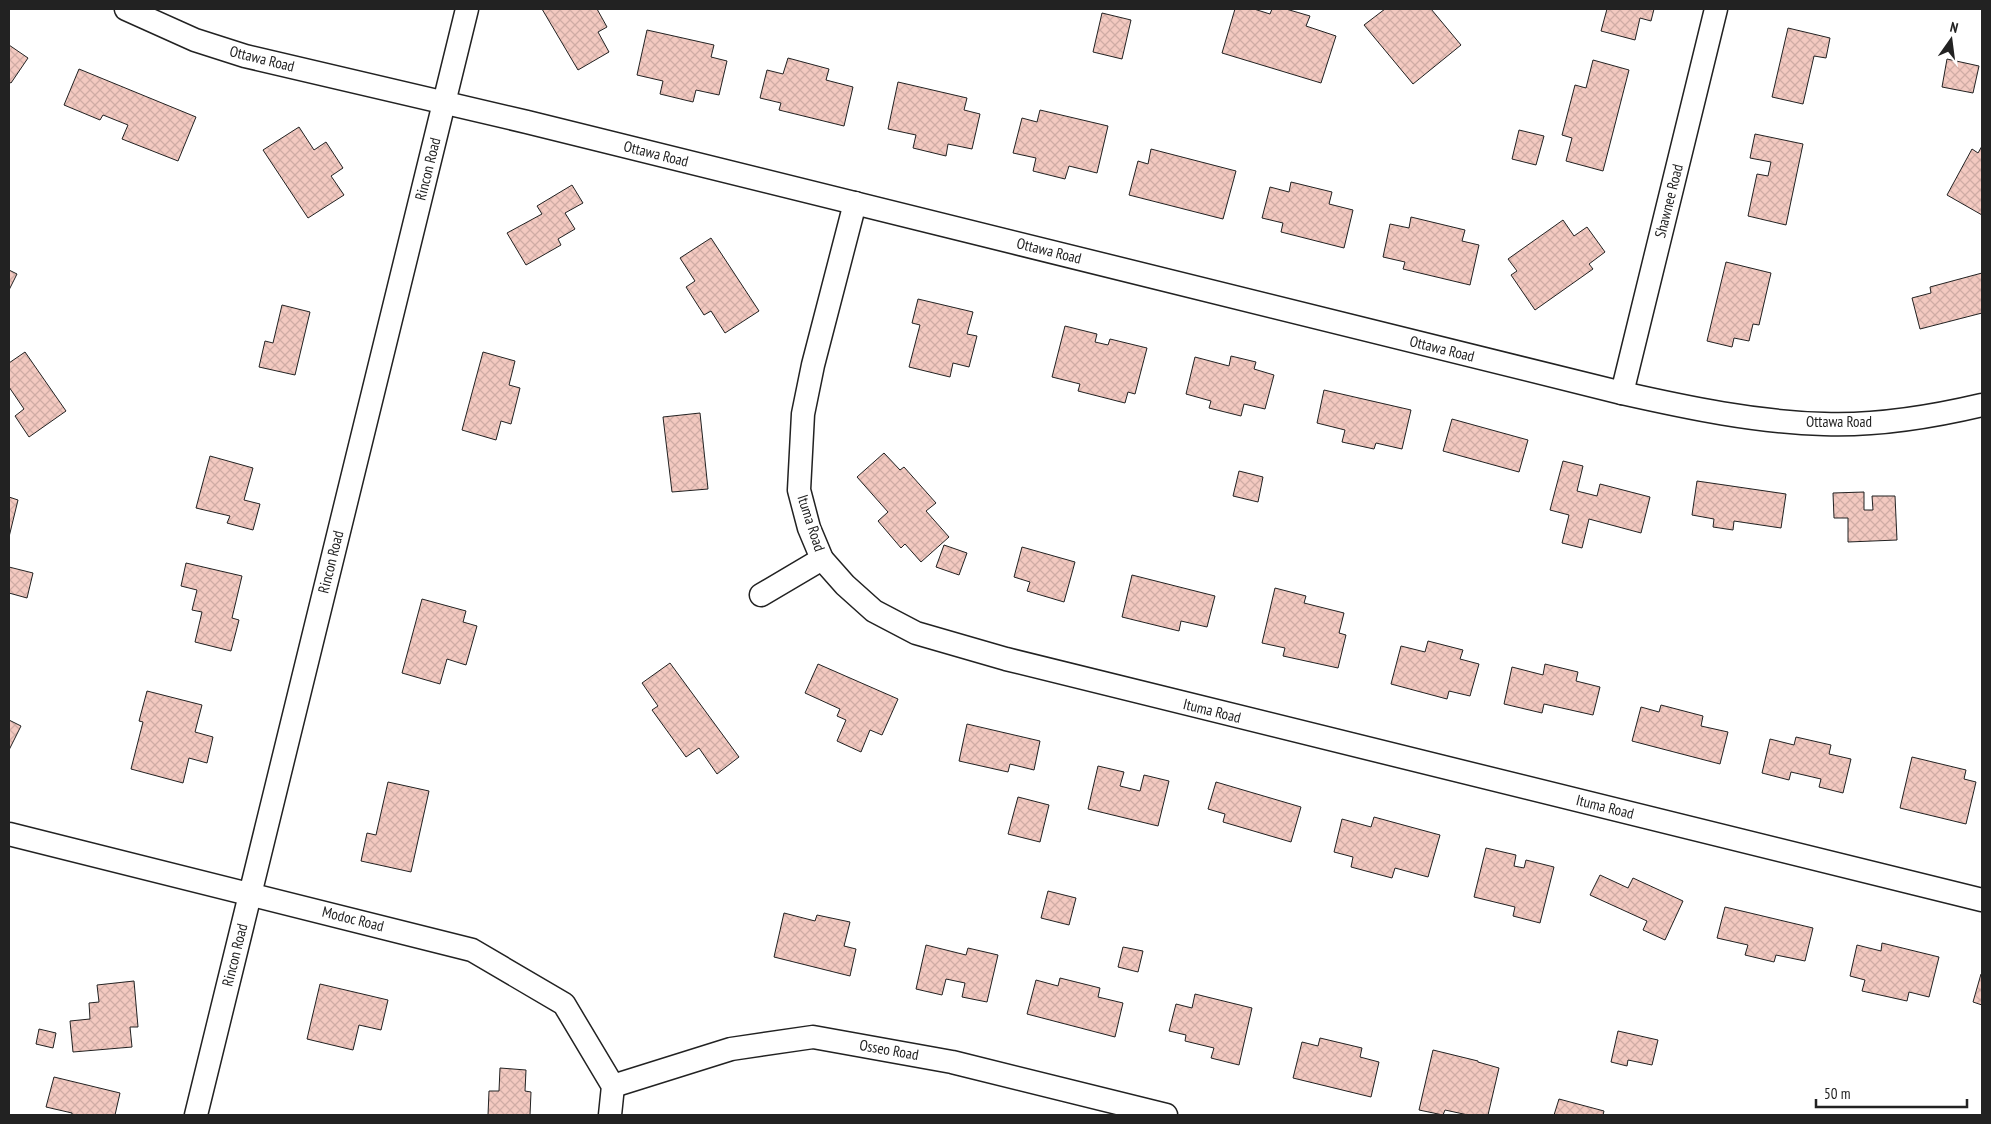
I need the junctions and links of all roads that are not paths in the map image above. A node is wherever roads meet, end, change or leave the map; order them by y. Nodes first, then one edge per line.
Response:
1 (126, 9) edge
2 (467, 9) edge
3 (1716, 9) edge
4 (444, 102) junction
5 (854, 203) junction
6 (1622, 393) junction
7 (1982, 405) edge
8 (822, 559) junction
9 (761, 595) dead end
10 (9, 834) edge
11 (250, 893) junction
12 (1982, 900) edge
13 (612, 1086) junction
14 (196, 1115) edge
15 (610, 1115) edge
16 (1166, 1115) edge

1 - 4 street, Ottawa Road
2 - 4 street, Rincon Road
3 - 6 street, Shawnee Road
4 - 5 street, Ottawa Road
4 - 11 street, Rincon Road
5 - 6 street, Ottawa Road
5 - 8 street, Ituma Road
6 - 7 street, Ottawa Road
8 - 9 street
8 - 12 street, Ituma Road
10 - 11 street, Modoc Road
11 - 13 street, Modoc Road
11 - 14 street, Rincon Road
13 - 15 street
13 - 16 street, Osseo Road

